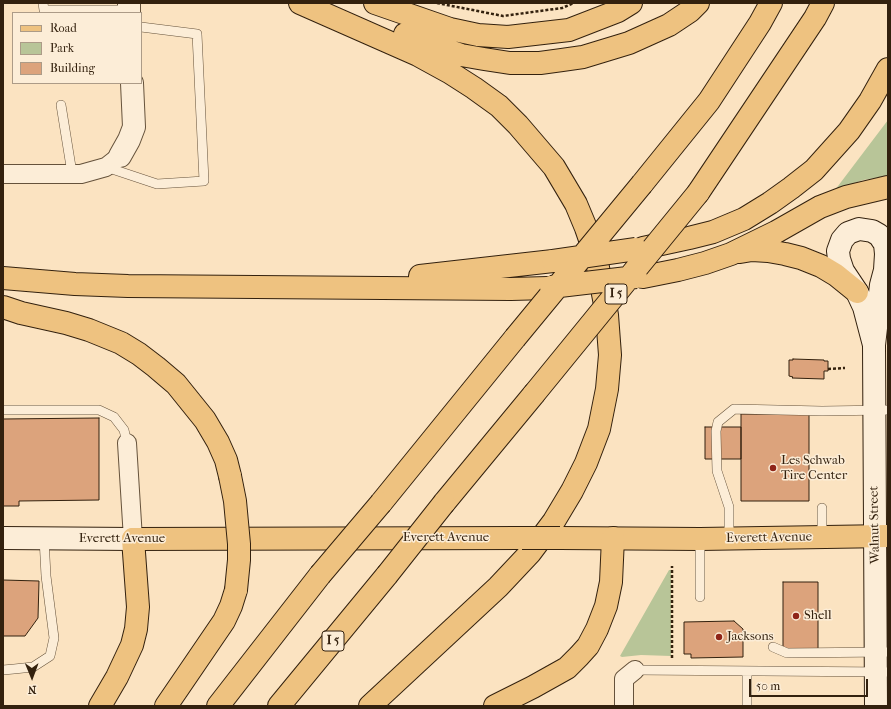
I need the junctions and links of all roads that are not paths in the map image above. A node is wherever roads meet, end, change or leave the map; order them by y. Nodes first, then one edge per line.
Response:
1 (44, 3) edge
2 (300, 3) edge
3 (331, 3) edge
4 (375, 3) edge
5 (631, 3) edge
6 (698, 3) edge
7 (771, 3) edge
8 (823, 3) edge
9 (103, 12) edge
10 (142, 16) edge
11 (888, 69) edge
12 (132, 84) edge
13 (61, 105) dead end
14 (113, 162) junction
15 (3, 174) edge
16 (72, 174) junction
17 (888, 187) edge
18 (883, 235) edge
19 (731, 254) junction
20 (3, 278) edge
21 (328, 287) junction
22 (856, 292) junction
23 (3, 307) edge
24 (883, 316) edge
25 (874, 345) junction
26 (3, 410) edge
27 (881, 410) edge
28 (127, 444) joint
29 (822, 508) dead end
30 (881, 536) edge
31 (822, 537) junction
32 (3, 538) edge
33 (44, 538) junction
34 (613, 538) junction
35 (729, 538) junction
36 (133, 539) junction
37 (700, 539) junction
38 (700, 597) dead end
39 (773, 647) dead end
40 (882, 662) edge
41 (3, 670) edge
42 (635, 670) joint
43 (746, 671) junction
44 (100, 706) edge
45 (166, 706) edge
46 (218, 706) edge
47 (279, 706) edge
48 (370, 706) edge
49 (495, 706) edge
50 (624, 706) edge
51 (747, 706) edge
52 (876, 706) edge

1 - 9 lane
2 - 48 main road
3 - 6 main road
4 - 5 main road
7 - 46 main road, bridge
8 - 47 main road, I 5, bridge
10 - 14 lane
11 - 21 main road, bridge
12 - 14 main road
13 - 16 lane
14 - 16 street
15 - 16 street
17 - 19 main road
18 - 22 main road, Walnut Street
18 - 24 main road, Walnut Street
19 - 21 main road, bridge
19 - 22 main road
20 - 21 main road
22 - 25 main road, Walnut Street
23 - 45 main road, bridge
24 - 25 main road, Walnut Street
25 - 27 main road, Walnut Street
26 - 28 lane
27 - 30 main road, Walnut Street
27 - 35 lane
28 - 36 street
29 - 31 lane
30 - 31 main road, Everett Avenue
30 - 40 main road, Walnut Street
31 - 35 main road, Everett Avenue
32 - 33 main road, Everett Avenue
33 - 36 main road, Everett Avenue
33 - 41 lane
34 - 36 main road, Everett Avenue, bridge
34 - 37 main road, Everett Avenue
34 - 49 main road
35 - 37 main road, Everett Avenue
36 - 44 main road
37 - 38 lane
39 - 40 lane
40 - 43 lane
40 - 52 main road, Walnut Street
42 - 43 lane
42 - 50 street
43 - 51 lane

